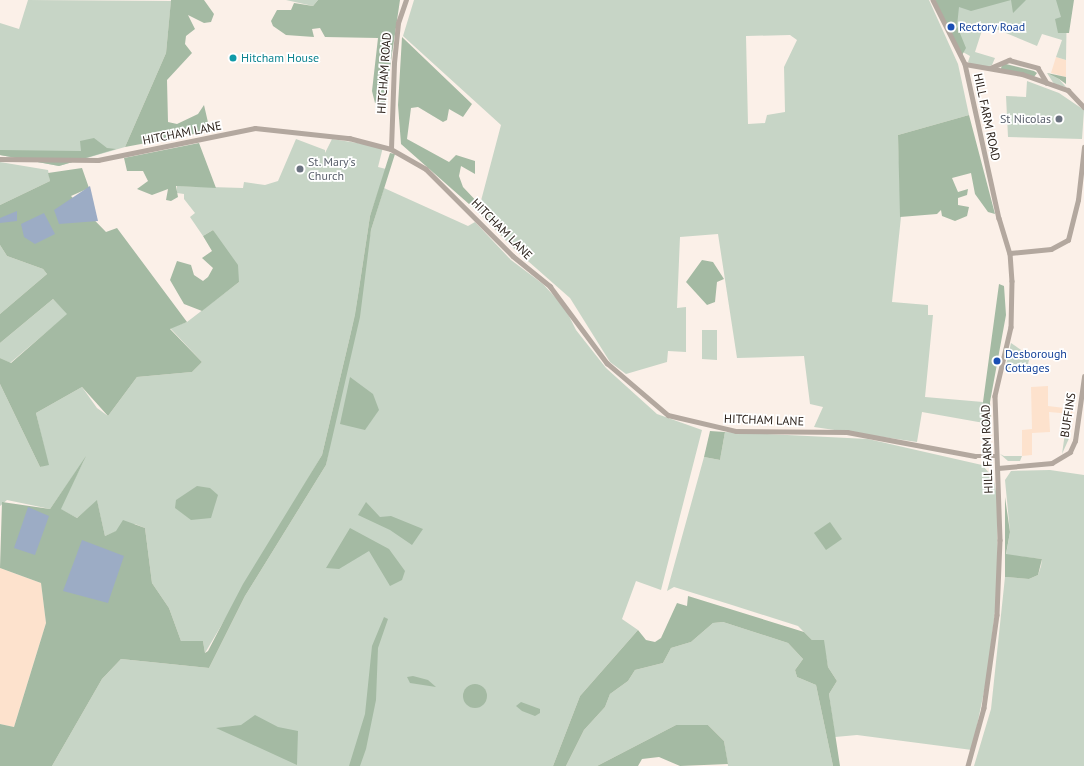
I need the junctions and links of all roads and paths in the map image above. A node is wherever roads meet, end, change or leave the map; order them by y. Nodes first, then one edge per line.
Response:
1 (406, 0) edge
2 (933, 0) edge
3 (965, 64) junction
4 (990, 68) junction
5 (1047, 83) junction
6 (1084, 107) edge
7 (1084, 147) edge
8 (391, 149) junction
9 (0, 159) edge
10 (1010, 253) junction
11 (1084, 377) edge
12 (995, 456) junction
13 (998, 468) junction
14 (968, 766) edge

1 - 8 street, HITCHAM ROAD
2 - 3 street, HILL FARM ROAD
3 - 4 street
3 - 10 street, HILL FARM ROAD
4 - 5 street
4 - 5 street
5 - 6 street
7 - 10 street
8 - 9 street, HITCHAM LANE
8 - 12 street, HITCHAM LANE
10 - 12 street, HILL FARM ROAD
11 - 13 street, BUFFINS
12 - 13 street, HILL FARM ROAD
13 - 14 street, HILL FARM ROAD

